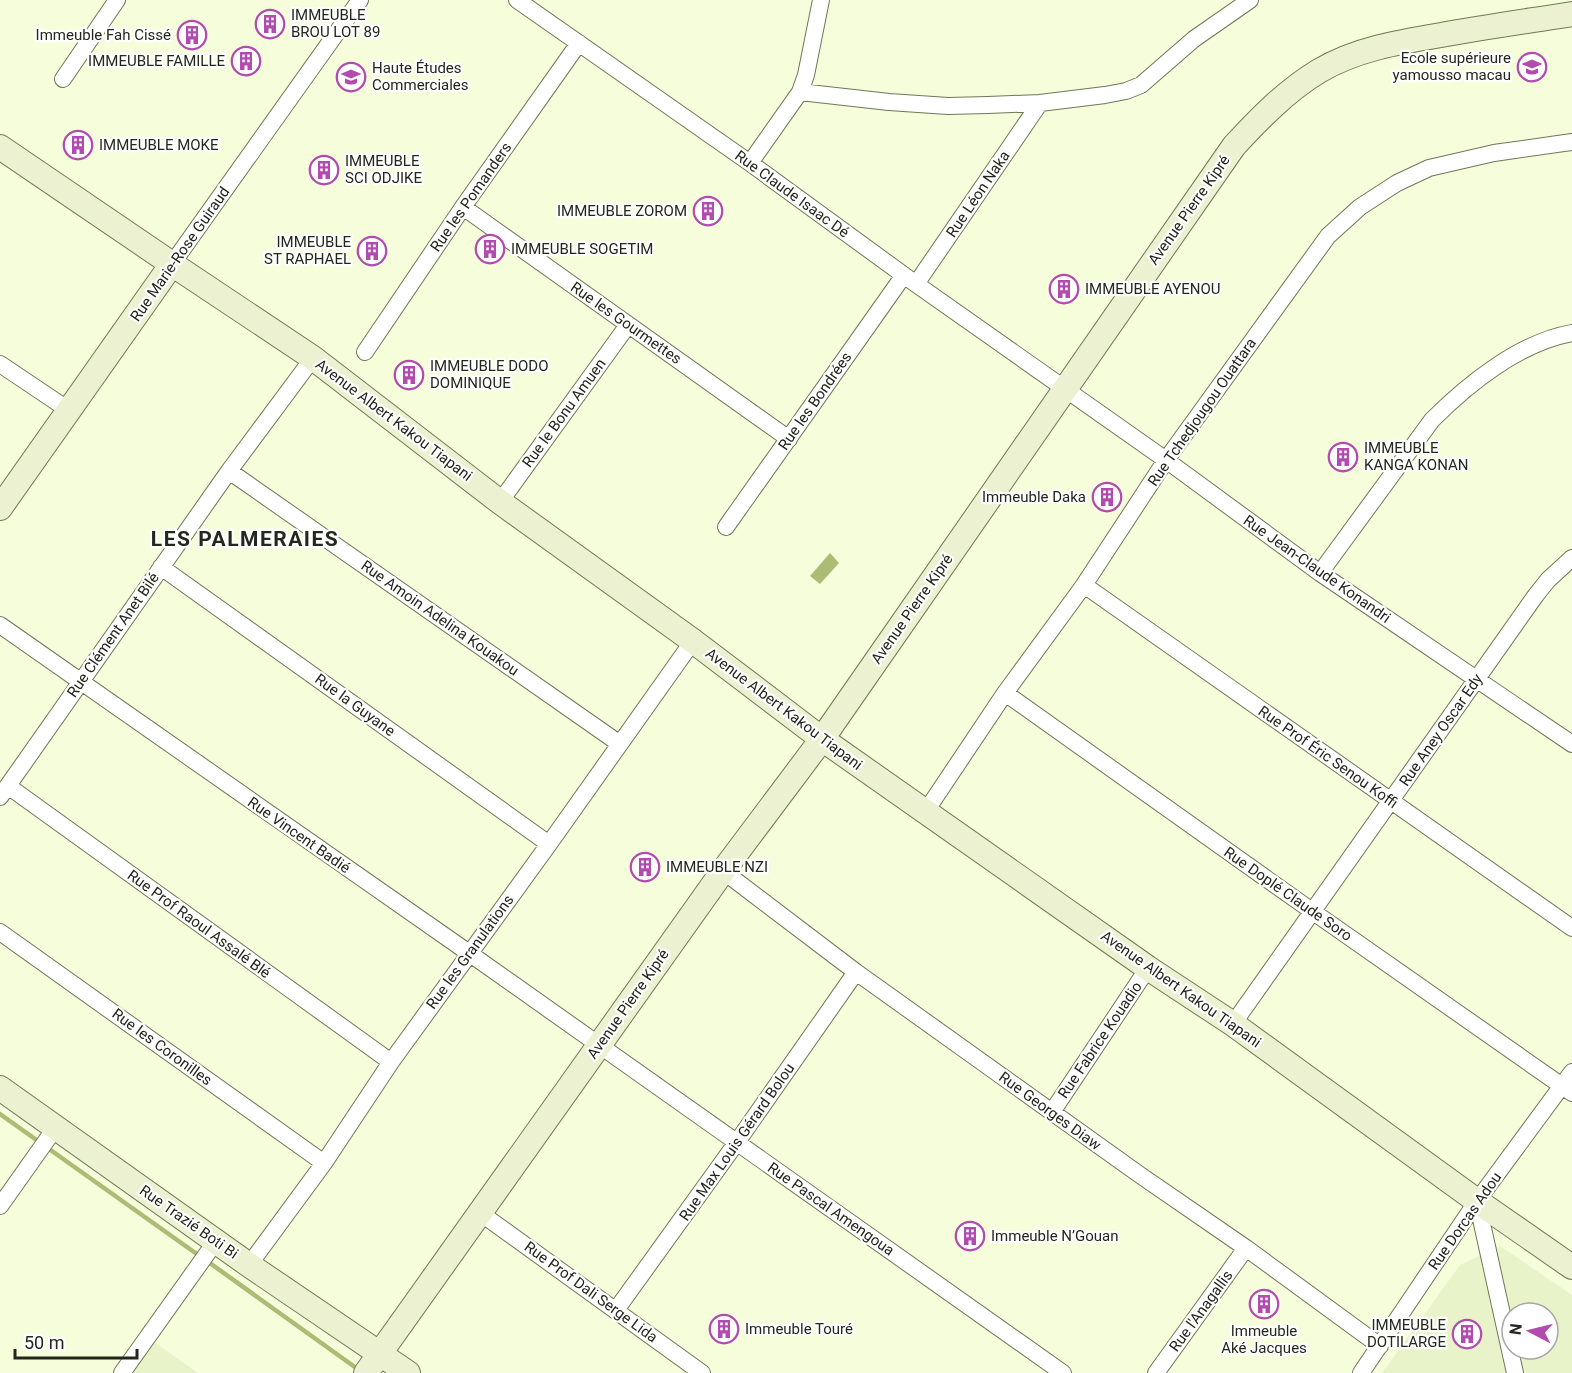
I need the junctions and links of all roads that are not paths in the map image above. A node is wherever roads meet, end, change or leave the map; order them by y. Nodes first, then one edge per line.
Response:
1 (117, 0) edge
2 (360, 0) edge
3 (517, 0) edge
4 (820, 0) edge
5 (1250, 0) edge
6 (1572, 14) edge
7 (579, 43) junction
8 (63, 79) dead end
9 (800, 93) junction
10 (1040, 103) junction
11 (1572, 142) edge
12 (0, 147) edge
13 (750, 164) junction
14 (463, 207) junction
15 (172, 264) junction
16 (910, 280) junction
17 (628, 325) junction
18 (1572, 333) edge
19 (365, 352) dead end
20 (313, 358) junction
21 (0, 364) edge
22 (1066, 388) junction
23 (70, 411) junction
24 (789, 439) junction
25 (1166, 460) junction
26 (229, 471) junction
27 (500, 502) junction
28 (0, 508) edge
29 (726, 527) dead end
30 (1572, 558) edge
31 (161, 567) junction
32 (1320, 573) junction
33 (1084, 585) junction
34 (0, 625) edge
35 (693, 641) junction
36 (1476, 679) junction
37 (80, 682) junction
38 (1005, 693) junction
39 (822, 739) junction
40 (620, 744) junction
41 (1572, 744) edge
42 (4, 792) edge
43 (1390, 801) junction
44 (926, 811) junction
45 (549, 844) junction
46 (723, 871) junction
47 (1312, 911) junction
48 (1572, 928) edge
49 (0, 932) edge
50 (469, 953) junction
51 (1149, 968) junction
52 (856, 972) junction
53 (1233, 1024) junction
54 (598, 1046) junction
55 (391, 1062) junction
56 (1572, 1072) edge
57 (0, 1088) edge
58 (1567, 1089) edge
59 (1052, 1112) junction
60 (56, 1127) junction
61 (737, 1142) junction
62 (324, 1163) junction
63 (1477, 1202) junction
64 (0, 1206) edge
65 (479, 1212) junction
66 (216, 1241) junction
67 (1246, 1248) junction
68 (249, 1265) junction
69 (1572, 1267) edge
70 (616, 1310) junction
71 (1380, 1346) junction
72 (380, 1353) junction
73 (122, 1373) edge
74 (366, 1373) edge
75 (408, 1373) edge
76 (702, 1373) edge
77 (1063, 1373) edge
78 (1156, 1373) edge
79 (1361, 1373) edge
80 (1515, 1373) edge

1 - 8 street
2 - 15 street, Rue Marie-Rose Guiraud
3 - 7 street, Rue Claude Isaac Dé
4 - 9 street
5 - 10 street
6 - 22 street, Avenue Pierre Kipré
7 - 13 street, Rue Claude Isaac Dé
7 - 14 street, Rue les Pomanders
9 - 10 street
9 - 13 street
10 - 16 street, Rue Léon Naka
11 - 25 street, Rue Tchedjougou Ouattara
12 - 15 street, Avenue Albert Kakou Tiapani
13 - 16 street, Rue Claude Isaac Dé
14 - 17 street, Rue les Gourmettes
14 - 19 street, Rue les Pomanders
15 - 20 street, Avenue Albert Kakou Tiapani
15 - 23 street, Rue Marie-Rose Guiraud
16 - 22 street, Rue Claude Isaac Dé
16 - 24 street, Rue les Bondrées
17 - 24 street, Rue les Gourmettes
17 - 27 street, Rue le Bonu Amuen
18 - 32 street
20 - 26 street, Rue Clément Anet Bilé
20 - 27 street, Avenue Albert Kakou Tiapani
21 - 23 street
22 - 25 street, Rue Jean-Claude Konandri
22 - 39 street, Avenue Pierre Kipré
23 - 28 street, Rue Marie-Rose Guiraud
24 - 29 street, Rue les Bondrées
25 - 32 street, Rue Jean-Claude Konandri
25 - 33 street, Rue Tchedjougou Ouattara
26 - 31 street, Rue Clément Anet Bilé
26 - 40 street, Rue Amoin Adelina Kouakou
27 - 35 street, Avenue Albert Kakou Tiapani
30 - 36 street, Rue Aney Oscar Edy
31 - 37 street, Rue Clément Anet Bilé
31 - 45 street, Rue la Guyane
32 - 36 street, Rue Jean-Claude Konandri
33 - 38 street, Rue Tchedjougou Ouattara
33 - 43 street, Rue Prof Éric Senou Koffi
34 - 37 street, Rue Vincent Badié
35 - 39 street, Avenue Albert Kakou Tiapani
35 - 40 street, Rue les Granulations
36 - 41 street, Rue Jean-Claude Konandri
36 - 43 street, Rue Aney Oscar Edy
37 - 42 street, Rue Clément Anet Bilé
37 - 50 street, Rue Vincent Badié
38 - 44 street, Rue Tchedjougou Ouattara
38 - 47 street, Rue Doplé Claude Soro
39 - 44 street, Avenue Albert Kakou Tiapani
39 - 46 street, Avenue Pierre Kipré
40 - 45 street, Rue les Granulations
42 - 55 street, Rue Prof Raoul Assalé Blé
43 - 47 street, Rue Aney Oscar Edy
43 - 48 street, Rue Prof Éric Senou Koffi
44 - 51 street, Avenue Albert Kakou Tiapani
45 - 50 street, Rue les Granulations
46 - 52 street, Rue Georges Diaw
46 - 54 street, Avenue Pierre Kipré
47 - 53 street, Rue Aney Oscar Edy
47 - 58 street, Rue Doplé Claude Soro
49 - 62 street, Rue les Coronilles
50 - 54 street, Rue Vincent Badié
50 - 55 street, Rue les Granulations
51 - 53 street, Avenue Albert Kakou Tiapani
51 - 59 street, Rue Fabrice Kouadio
52 - 59 street, Rue Georges Diaw
52 - 61 street, Rue Max Louis Gérard Bolou
53 - 63 street, Avenue Albert Kakou Tiapani
54 - 61 street, Rue Pascal Amengoua
54 - 65 street, Avenue Pierre Kipré
55 - 62 street, Rue les Granulations
56 - 58 street, Rue Dorcas Adou
57 - 60 street, Rue Trazié Boti Bi
58 - 63 street, Rue Dorcas Adou
59 - 67 street, Rue Georges Diaw
60 - 64 street
60 - 66 street, Rue Trazié Boti Bi
61 - 70 street, Rue Max Louis Gérard Bolou
61 - 77 street, Rue Pascal Amengoua
62 - 68 street, Rue les Granulations
63 - 69 street, Avenue Albert Kakou Tiapani
63 - 71 street, Rue Dorcas Adou
63 - 80 street
65 - 70 street, Rue Prof Dali Serge Lida
65 - 72 street, Avenue Pierre Kipré
66 - 68 street, Rue Trazié Boti Bi
66 - 73 street
67 - 71 street, Rue Georges Diaw
67 - 78 street, Rue l'Anagallis
68 - 72 street, Rue Trazié Boti Bi
70 - 76 street, Rue Prof Dali Serge Lida
71 - 79 street, Rue Dorcas Adou
72 - 74 street, Avenue Pierre Kipré
72 - 75 street, Rue Trazié Boti Bi

